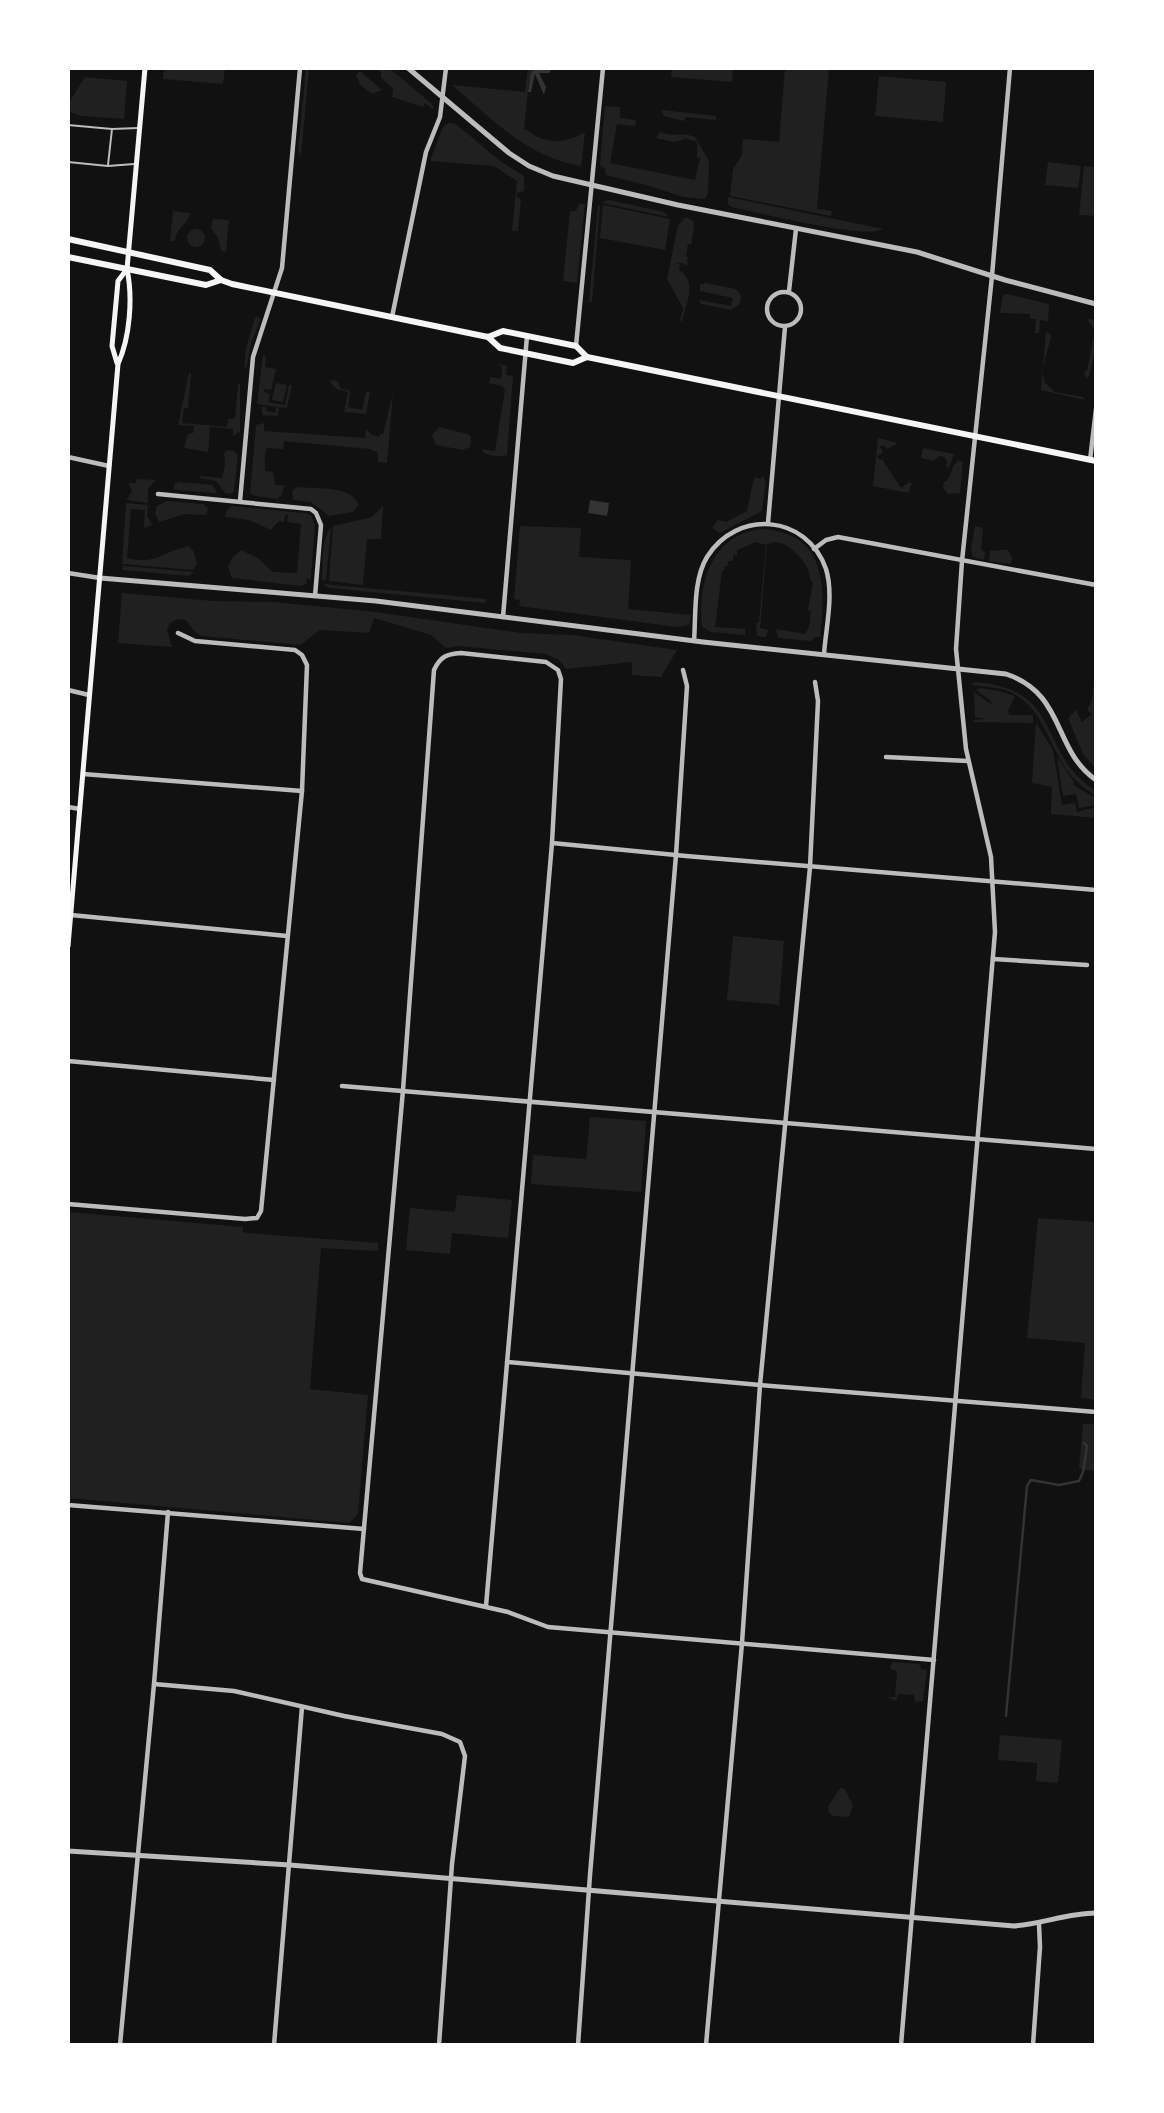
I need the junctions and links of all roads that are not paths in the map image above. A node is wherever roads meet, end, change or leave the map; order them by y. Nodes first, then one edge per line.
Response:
1 (145, 68) edge
2 (300, 68) edge
3 (408, 68) edge
4 (446, 68) edge
5 (603, 68) edge
6 (1010, 68) edge
7 (442, 97) junction
8 (68, 125) edge
9 (139, 128) junction
10 (112, 129) junction
11 (68, 162) edge
12 (135, 164) junction
13 (108, 166) junction
14 (593, 185) junction
15 (796, 229) junction
16 (68, 239) edge
17 (129, 251) junction
18 (68, 257) edge
19 (127, 269) junction
20 (992, 276) junction
21 (220, 280) junction
22 (789, 291) junction
23 (275, 293) junction
24 (1096, 304) edge
25 (392, 317) junction
26 (785, 327) junction
27 (527, 336) junction
28 (488, 337) junction
29 (576, 346) junction
30 (525, 353) junction
31 (587, 357) junction
32 (118, 364) junction
33 (780, 396) junction
34 (1096, 409) edge
35 (976, 437) junction
36 (68, 457) edge
37 (1093, 461) edge
38 (110, 466) junction
39 (158, 494) dead end
40 (240, 501) junction
41 (768, 523) junction
42 (814, 549) junction
43 (962, 561) junction
44 (68, 573) edge
45 (100, 578) junction
46 (1096, 585) edge
47 (315, 596) junction
48 (503, 617) junction
49 (178, 633) dead end
50 (694, 641) junction
51 (824, 654) junction
52 (958, 668) junction
53 (682, 670) dead end
54 (815, 682) dead end
55 (68, 691) edge
56 (89, 695) junction
57 (886, 757) dead end
58 (968, 761) junction
59 (83, 774) junction
60 (1096, 780) edge
61 (302, 791) junction
62 (68, 807) edge
63 (80, 809) junction
64 (552, 843) junction
65 (676, 855) junction
66 (810, 867) junction
67 (994, 881) junction
68 (1096, 890) edge
69 (70, 907) edge
70 (71, 915) junction
71 (287, 936) junction
72 (68, 946) edge
73 (993, 959) junction
74 (1087, 965) dead end
75 (68, 1061) edge
76 (274, 1080) junction
77 (342, 1086) dead end
78 (403, 1090) junction
79 (528, 1102) junction
80 (654, 1114) junction
81 (785, 1124) junction
82 (978, 1138) junction
83 (1096, 1149) edge
84 (68, 1204) edge
85 (508, 1362) junction
86 (633, 1374) junction
87 (760, 1385) junction
88 (956, 1400) junction
89 (1096, 1412) edge
90 (68, 1505) edge
91 (167, 1512) junction
92 (364, 1529) junction
93 (485, 1606) junction
94 (611, 1632) junction
95 (742, 1643) junction
96 (934, 1660) junction
97 (154, 1684) junction
98 (302, 1707) junction
99 (68, 1851) edge
100 (137, 1854) junction
101 (290, 1865) junction
102 (450, 1879) junction
103 (589, 1892) junction
104 (718, 1903) junction
105 (1096, 1913) edge
106 (912, 1917) junction
107 (1039, 1924) junction
108 (120, 2045) edge
109 (274, 2045) edge
110 (439, 2045) edge
111 (578, 2045) edge
112 (706, 2045) edge
113 (901, 2045) edge
114 (1032, 2045) edge

1 - 9 main road
2 - 23 street
3 - 7 street
4 - 7 street
5 - 14 street
6 - 20 street
7 - 14 street
7 - 25 street
8 - 10 lane
9 - 10 lane
9 - 12 main road
10 - 13 lane
11 - 13 lane
12 - 13 lane
12 - 17 main road
14 - 15 street
14 - 29 street
15 - 20 street
15 - 22 street
16 - 17 main road
17 - 19 main road
17 - 21 main road
18 - 19 main road
19 - 21 main road
19 - 32 main road
19 - 32 main road
20 - 24 street
20 - 35 street
21 - 23 main road
22 - 26 street
22 - 26 street
23 - 25 main road
23 - 40 street
25 - 28 main road
26 - 33 street
27 - 28 main road
27 - 29 main road
27 - 30 street
28 - 30 main road
29 - 31 main road
30 - 31 main road
30 - 48 street
31 - 33 main road
32 - 38 main road
33 - 35 main road
33 - 41 street
34 - 37 street
35 - 37 main road
35 - 43 street
36 - 38 street
38 - 45 main road
39 - 40 street
40 - 47 street
41 - 42 street
41 - 50 street
42 - 43 street
42 - 51 street
43 - 46 street
43 - 52 street
44 - 45 street
45 - 47 street
45 - 56 main road
47 - 48 street
48 - 50 street
49 - 61 street
50 - 51 street
51 - 52 street
52 - 58 street
52 - 60 street
53 - 65 street
54 - 66 street
55 - 56 street
56 - 59 main road
57 - 58 street
58 - 67 street
59 - 61 street
59 - 63 main road
61 - 71 street
62 - 63 street
63 - 69 main road
64 - 65 street
64 - 78 street
64 - 79 street
65 - 66 street
65 - 80 street
66 - 67 street
66 - 81 street
67 - 68 street
67 - 73 street
69 - 70 main road
70 - 71 street
70 - 72 main road
71 - 76 street
73 - 74 street
73 - 82 street
75 - 76 street
76 - 84 street
77 - 78 street
78 - 79 street
78 - 92 street
79 - 80 street
79 - 85 street
80 - 81 street
80 - 86 street
81 - 82 street
81 - 87 street
82 - 83 street
82 - 88 street
85 - 86 street
85 - 93 street
86 - 87 street
86 - 94 street
87 - 88 street
87 - 95 street
88 - 89 street
88 - 96 street
90 - 91 street
91 - 92 street
91 - 97 street
92 - 93 street
93 - 94 street
94 - 95 street
94 - 103 street
95 - 96 street
95 - 104 street
96 - 106 street
97 - 98 street
97 - 100 street
98 - 101 street
98 - 102 street
99 - 100 street
100 - 101 street
100 - 108 street
101 - 102 street
101 - 109 street
102 - 103 street
102 - 110 street
103 - 104 street
103 - 111 street
104 - 106 street
104 - 112 street
105 - 107 street
106 - 107 street
106 - 113 street
107 - 114 street

